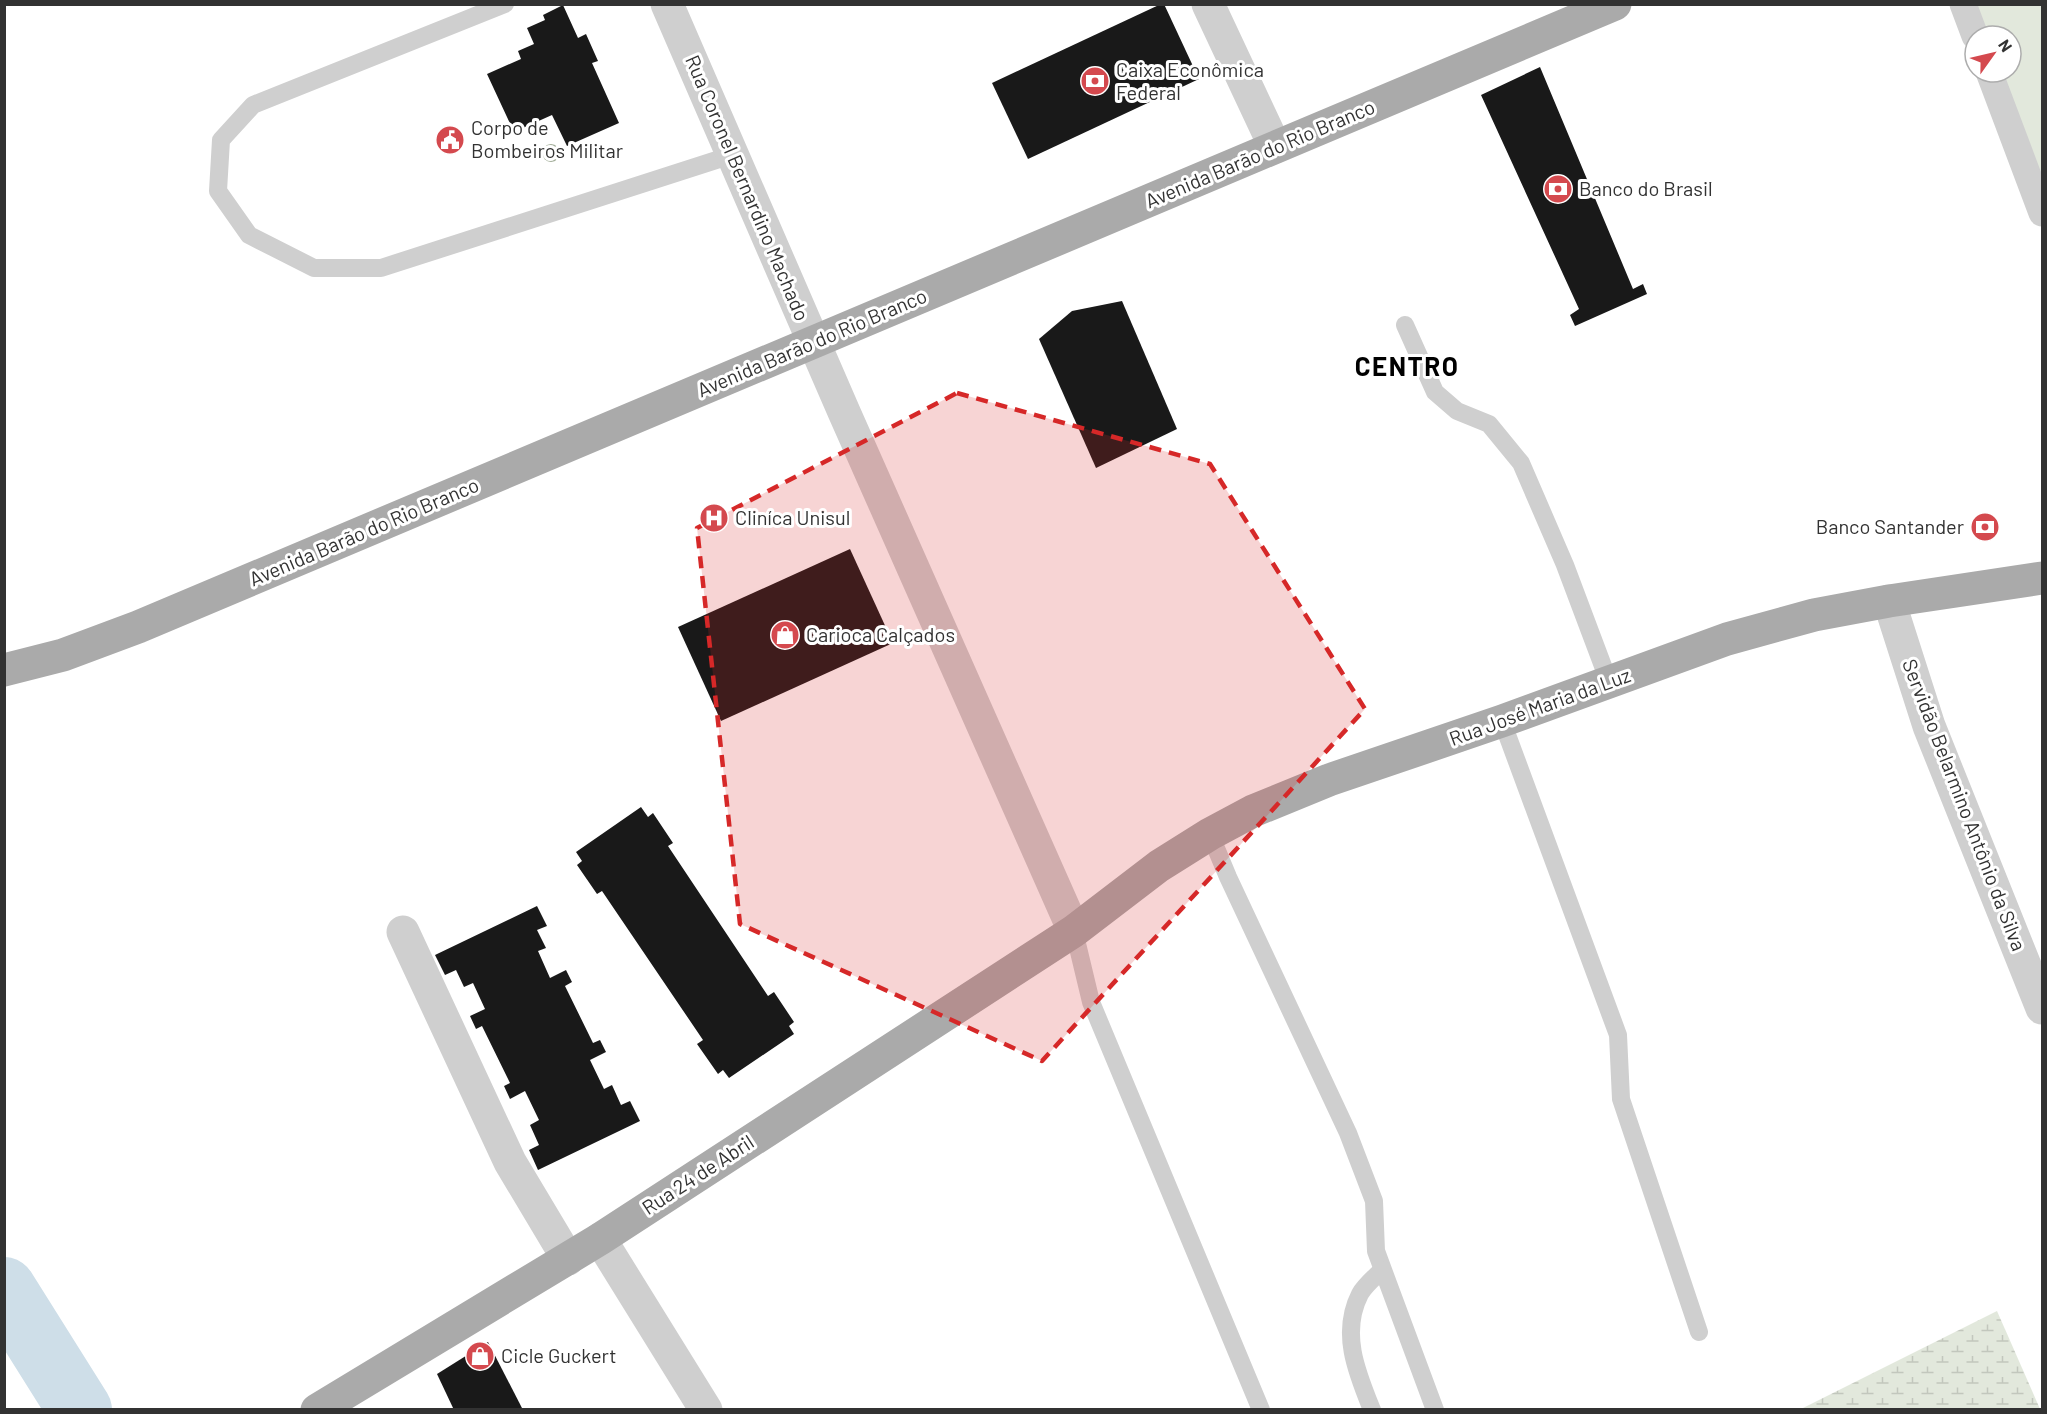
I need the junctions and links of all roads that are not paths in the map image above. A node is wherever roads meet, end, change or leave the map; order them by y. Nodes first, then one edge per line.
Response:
1 (506, 4) edge
2 (668, 4) edge
3 (1208, 4) edge
4 (1615, 4) edge
5 (1964, 4) edge
6 (1971, 24) edge
7 (1994, 84) edge
8 (1275, 147) junction
9 (732, 155) junction
10 (2043, 213) edge
11 (1404, 325) dead end
12 (814, 343) junction
13 (2043, 578) edge
14 (1889, 601) junction
15 (4, 670) edge
16 (1609, 682) junction
17 (1502, 721) junction
18 (1210, 834) junction
19 (1074, 931) junction
20 (403, 932) dead end
21 (2043, 1008) edge
22 (600, 1239) junction
23 (568, 1259) junction
24 (1382, 1270) junction
25 (1699, 1332) dead end
26 (332, 1406) edge
27 (706, 1410) edge
28 (1261, 1410) edge
29 (1372, 1410) edge
30 (1435, 1410) edge

1 - 9 lane
2 - 9 street, Rua Coronel Bernardino Machado
3 - 8 street
4 - 8 main road, Avenida Barão do Rio Branco
5 - 6 street
7 - 10 street
8 - 12 main road, Avenida Barão do Rio Branco
9 - 12 street, Rua Coronel Bernardino Machado
11 - 16 lane
12 - 15 main road, Avenida Barão do Rio Branco
12 - 19 street, Rua Coronel Bernardino Machado
13 - 14 main road, Rua José Maria da Luz
14 - 16 main road, Rua José Maria da Luz
14 - 21 street, Servidão Belarmino Antônio da Silva
16 - 17 main road, Rua José Maria da Luz
17 - 18 main road, Rua José Maria da Luz
17 - 25 lane
18 - 19 main road, Rua José Maria da Luz
18 - 24 lane
19 - 22 main road, Rua 24 de Abril
19 - 28 lane
20 - 23 street
22 - 23 main road, Rua 24 de Abril
22 - 27 street
23 - 26 main road, Rua 24 de Abril
24 - 29 lane
24 - 30 lane

